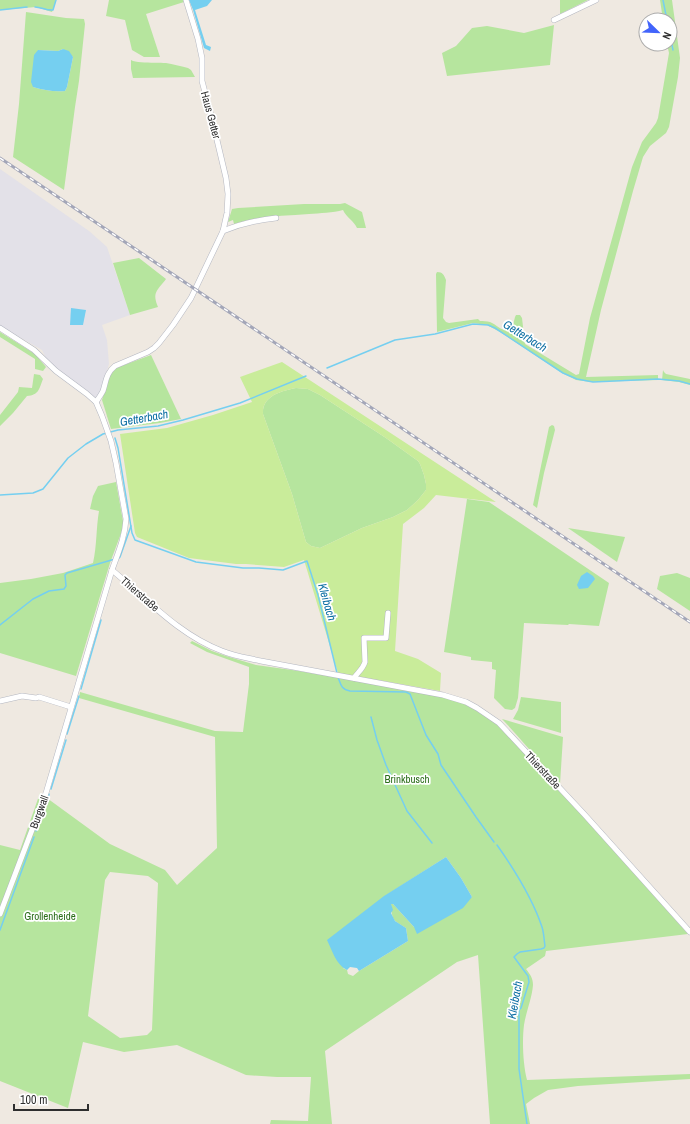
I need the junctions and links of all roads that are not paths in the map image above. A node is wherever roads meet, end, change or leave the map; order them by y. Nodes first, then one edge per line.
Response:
1 (186, 0) edge
2 (596, 0) edge
3 (554, 20) dead end
4 (276, 218) dead end
5 (223, 231) junction
6 (0, 328) edge
7 (96, 402) junction
8 (112, 570) junction
9 (388, 613) dead end
10 (354, 678) junction
11 (0, 701) edge
12 (71, 707) junction
13 (0, 914) edge
14 (690, 932) edge

1 - 5 street, Haus Getter
2 - 3 street
4 - 5 street
5 - 7 street, Haus Getter
6 - 7 street, Thierstraße
7 - 8 street, Thierstraße
8 - 10 street, Thierstraße
8 - 12 street, Burgwall
9 - 10 street
10 - 14 street, Thierstraße
11 - 12 street
12 - 13 street, Burgwall

